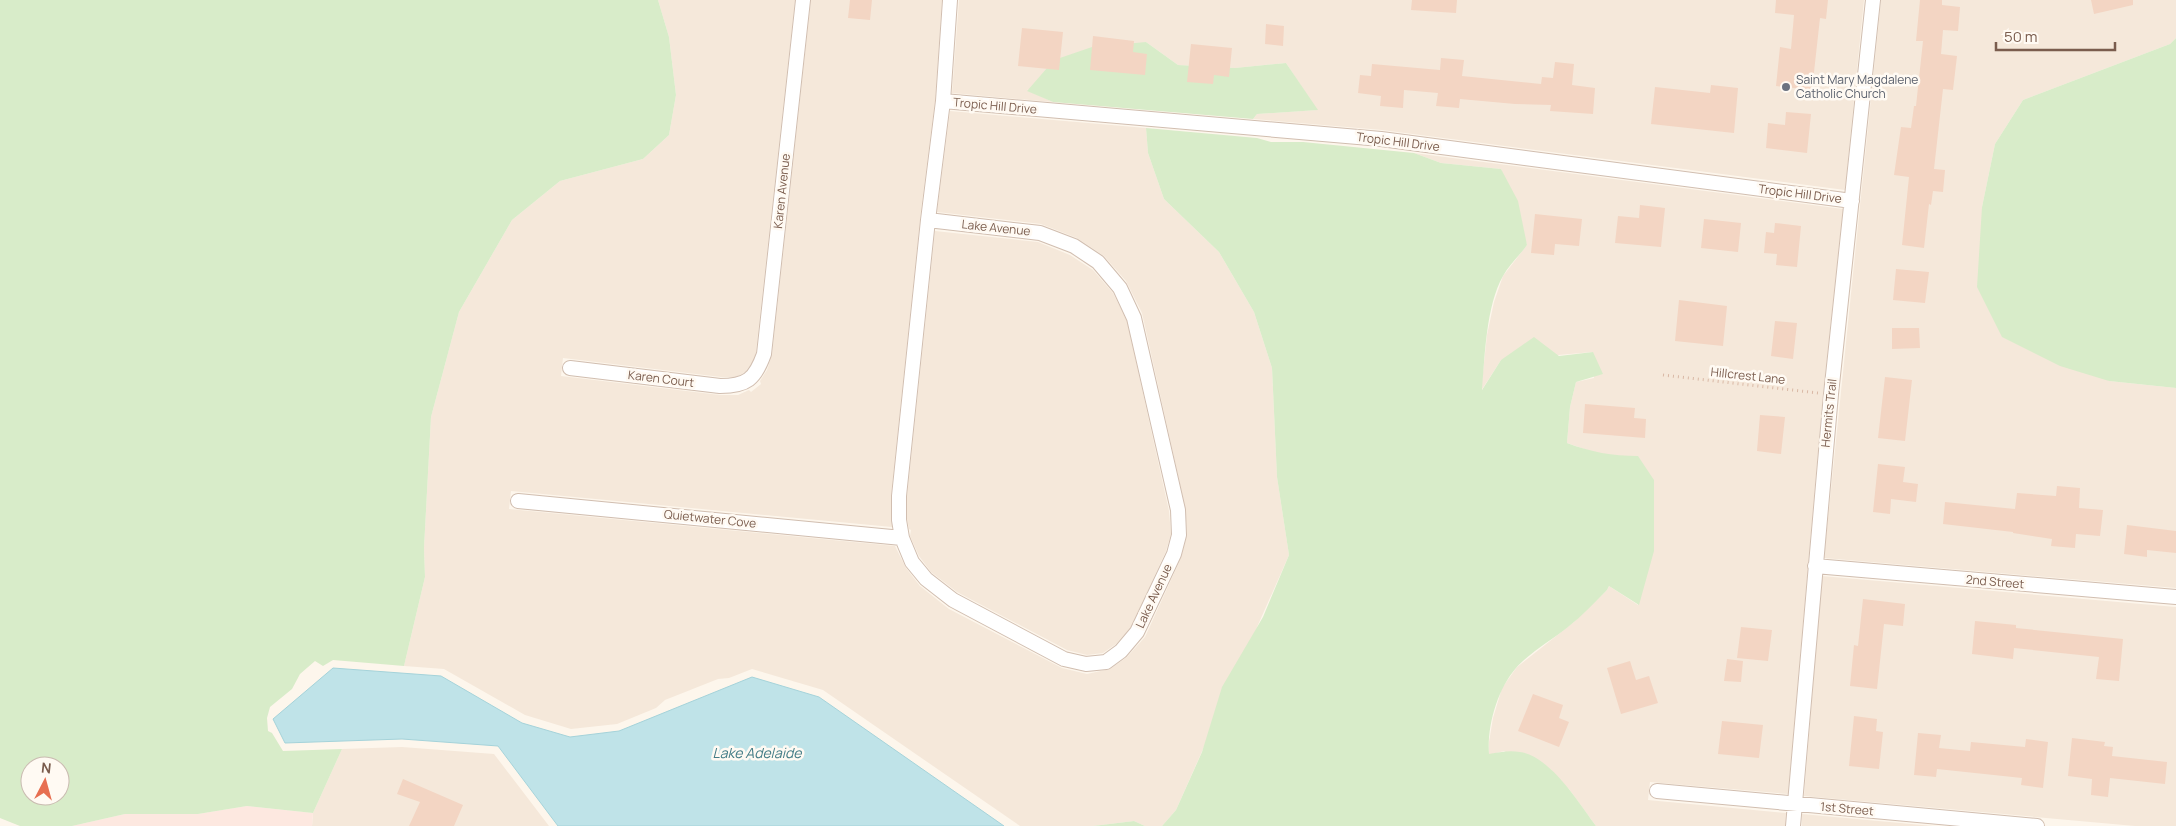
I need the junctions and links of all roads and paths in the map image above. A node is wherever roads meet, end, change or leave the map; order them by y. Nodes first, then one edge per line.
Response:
1 (803, 0) edge
2 (950, 0) edge
3 (1873, 0) edge
4 (943, 101) junction
5 (1852, 201) junction
6 (928, 220) junction
7 (570, 368) dead end
8 (1662, 375) dead end
9 (750, 379) joint
10 (1831, 394) junction
11 (518, 500) dead end
12 (902, 538) junction
13 (1815, 566) junction
14 (2176, 597) edge
15 (1657, 791) dead end
16 (1795, 804) junction
17 (1793, 826) edge
18 (2037, 826) edge

1 - 9 street, Karen Avenue
2 - 4 street, Lake Avenue
3 - 5 street, Hermits Trail
4 - 5 street, Tropic Hill Drive
4 - 6 street, Lake Avenue
5 - 10 street, Hermits Trail
6 - 12 street, Lake Avenue
6 - 12 street, Lake Avenue
7 - 9 street, Karen Court
8 - 10 path, Hillcrest Lane
10 - 13 street, Hermits Trail
11 - 12 street, Quietwater Cove
13 - 14 street, 2nd Street
13 - 16 street, Hermits Trail
15 - 16 street, 1st Street
16 - 17 street, Hermits Trail
16 - 18 street, 1st Street

